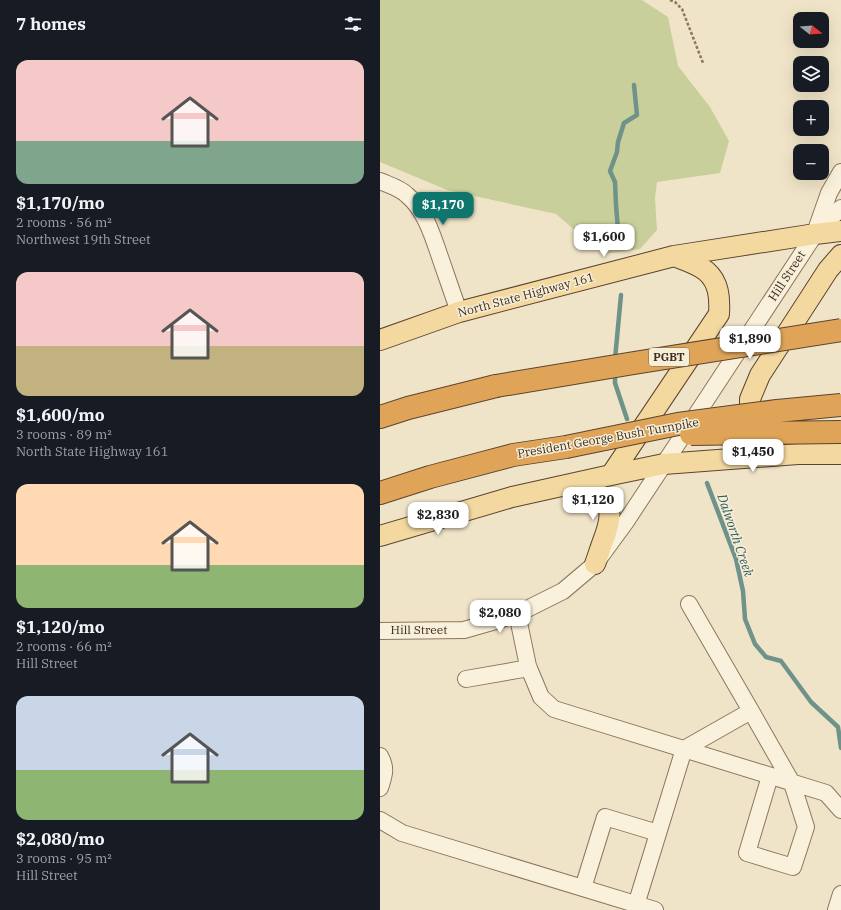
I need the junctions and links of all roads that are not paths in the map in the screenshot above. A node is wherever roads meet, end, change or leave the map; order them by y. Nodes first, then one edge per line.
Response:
1 (841, 172) edge
2 (380, 181) edge
3 (841, 208) edge
4 (841, 231) edge
5 (815, 234) junction
6 (841, 255) edge
7 (674, 256) junction
8 (459, 312) junction
9 (841, 330) edge
10 (380, 340) edge
11 (841, 405) edge
12 (380, 417) edge
13 (841, 432) edge
14 (566, 447) junction
15 (798, 454) junction
16 (841, 454) edge
17 (664, 464) junction
18 (611, 475) junction
19 (572, 484) junction
20 (380, 493) edge
21 (380, 536) edge
22 (595, 564) junction
23 (689, 604) dead end
24 (517, 613) junction
25 (380, 631) edge
26 (529, 668) junction
27 (466, 679) dead end
28 (751, 711) junction
29 (684, 749) junction
30 (380, 756) edge
31 (770, 776) junction
32 (792, 783) junction
33 (380, 788) edge
34 (841, 810) edge
35 (380, 820) edge
36 (658, 833) junction
37 (583, 888) junction
38 (841, 894) edge
39 (636, 904) junction
40 (655, 910) edge
41 (836, 910) edge

1 - 5 street
2 - 8 street
3 - 5 street
4 - 5 main road, North State Highway 161
5 - 7 main road, North State Highway 161
5 - 17 street, Hill Street
6 - 15 main road
7 - 8 main road, North State Highway 161
7 - 18 main road
8 - 10 main road, North State Highway 161
9 - 12 highway, PGBT, bridge
11 - 14 highway, President George Bush Turnpike, bridge
13 - 14 highway, bridge
14 - 20 highway, President George Bush Turnpike
15 - 16 main road
15 - 17 main road
17 - 18 main road
17 - 22 street, Hill Street
18 - 19 main road
19 - 21 main road
19 - 22 main road
22 - 24 street, Hill Street
23 - 28 street
24 - 25 street, Hill Street
24 - 26 street
26 - 27 street
26 - 29 street
28 - 29 street
28 - 32 street
29 - 31 street
29 - 36 street
30 - 33 street
31 - 32 street
31 - 32 street
32 - 34 street
35 - 37 street
36 - 37 street
36 - 39 street
37 - 39 street
38 - 41 street
39 - 40 street

